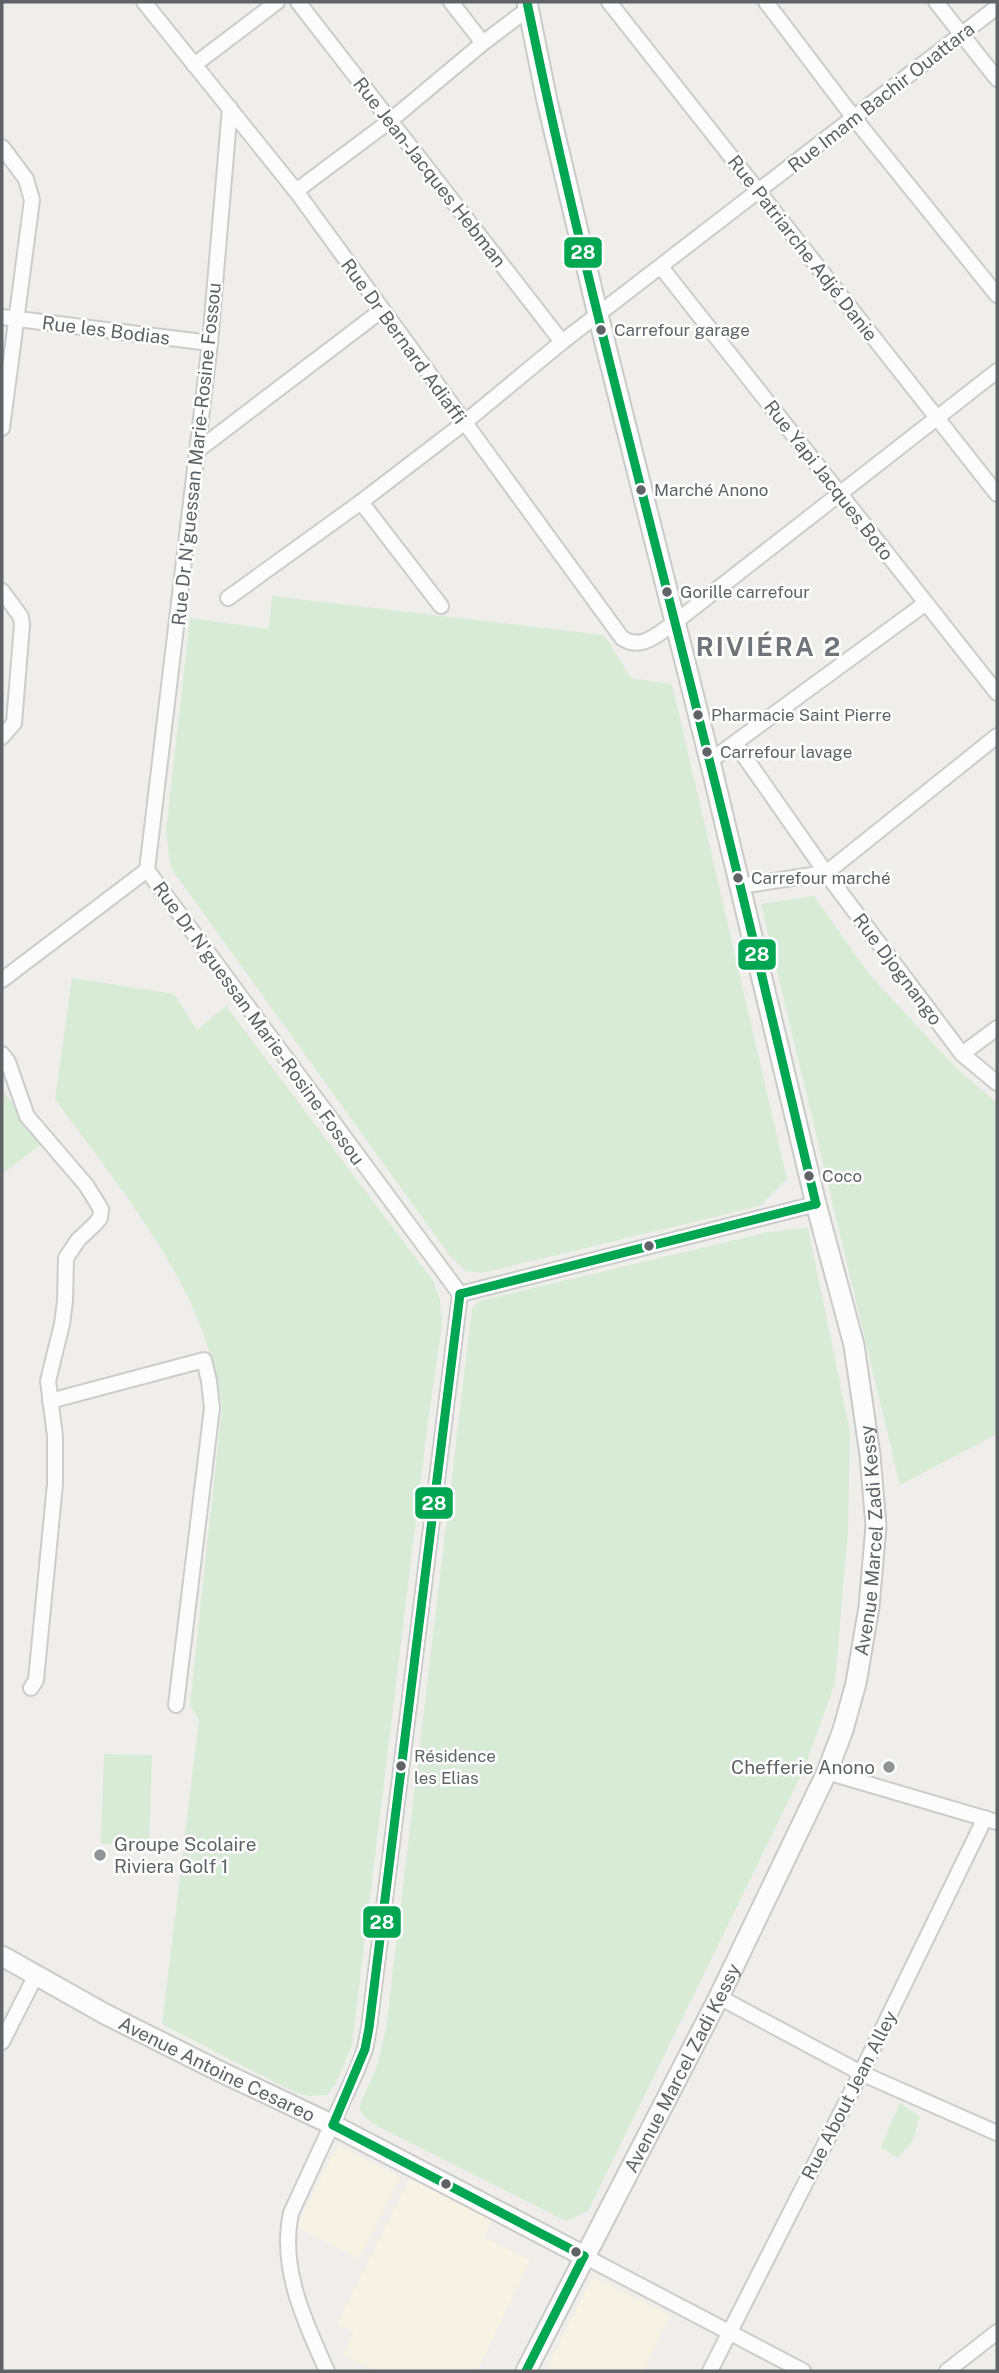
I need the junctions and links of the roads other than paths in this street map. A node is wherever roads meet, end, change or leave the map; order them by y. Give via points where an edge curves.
1 (144, 2) edge
2 (277, 2) edge
3 (298, 2) edge
4 (451, 2) edge
5 (609, 2) edge
6 (766, 2) edge
7 (936, 2) edge
8 (528, 5) edge
9 (997, 7) edge
10 (962, 35) junction
11 (483, 43) junction
12 (194, 65) junction
13 (997, 79) edge
14 (230, 108) junction
15 (854, 118) junction
16 (391, 120) junction
17 (2, 147) edge
18 (296, 191) junction
19 (759, 191) junction
20 (661, 267) junction
21 (997, 295) edge
22 (382, 310) junction
23 (598, 315) junction
24 (9, 318) edge
25 (562, 342) junction
26 (210, 343) junction
27 (997, 371) edge
28 (938, 418) junction
29 (464, 423) junction
30 (2, 424) edge
31 (198, 450) junction
32 (840, 494) junction
33 (997, 494) edge
34 (361, 502) junction
35 (2, 591) edge
36 (228, 598) dead end
37 (926, 603) junction
38 (441, 606) dead end
39 (674, 623) junction
40 (997, 693) edge
41 (997, 736) edge
42 (2, 737) edge
43 (735, 743) junction
44 (709, 761) junction
45 (147, 870) junction
46 (826, 873) junction
47 (740, 886) junction
48 (2, 980) edge
49 (997, 1028) edge
50 (2, 1054) edge
51 (962, 1054) junction
52 (997, 1083) edge
53 (816, 1204) junction
54 (460, 1294) junction
55 (50, 1401) junction
56 (30, 1688) dead end
57 (176, 1705) dead end
58 (827, 1772) junction
59 (991, 1820) edge
60 (2, 1956) edge
61 (36, 1975) junction
62 (719, 1997) junction
63 (2, 2042) edge
64 (861, 2073) junction
65 (333, 2125) junction
66 (997, 2133) edge
67 (584, 2256) junction
68 (997, 2332) edge
69 (729, 2333) junction
70 (327, 2371) edge
71 (526, 2371) edge
72 (710, 2371) edge
73 (803, 2371) edge
74 (947, 2371) edge

1 - 12 street, Rue Dr Bernard Adiaffi
2 - 12 street
3 - 16 street, Rue Jean-Jacques Hebman
4 - 11 street
5 - 19 street, Rue Patriarche Adjé Danie
6 - 15 street
7 - 10 street
8 - 11 street
8 - 23 street, Avenue Marcel Zadi Kessy
9 - 10 street, Rue Imam Bachir Ouattara
10 - 13 street
10 - 15 street, Rue Imam Bachir Ouattara
11 - 16 street
12 - 14 street, Rue Dr Bernard Adiaffi
14 - 18 street, Rue Dr Bernard Adiaffi
14 - 26 street, Rue Dr N'guessan Marie-Rosine Fossou
15 - 19 street, Rue Imam Bachir Ouattara
15 - 21 street
16 - 18 street
16 - 25 street, Rue Jean-Jacques Hebman
17 - 24 street via 26,178 32,200
18 - 22 street, Rue Dr Bernard Adiaffi
19 - 20 street, Rue Imam Bachir Ouattara
19 - 28 street, Rue Patriarche Adjé Danie
20 - 23 street, Rue Imam Bachir Ouattara
20 - 32 street, Rue Yapi Jacques Boto
22 - 29 street, Rue Dr Bernard Adiaffi
22 - 31 street
23 - 25 street, Rue Imam Bachir Ouattara
23 - 39 street, Avenue Marcel Zadi Kessy
24 - 26 street, Rue les Bodias
24 - 30 street
25 - 29 street, Rue Imam Bachir Ouattara
26 - 31 street, Rue Dr N'guessan Marie-Rosine Fossou
27 - 28 street, Rue Dr Bernard Adiaffi
28 - 32 street, Rue Dr Bernard Adiaffi
28 - 33 street, Rue Patriarche Adjé Danie
29 - 34 street, Rue Imam Bachir Ouattara
29 - 39 street, Rue Dr Bernard Adiaffi via 622,638 631,644 643,643
31 - 45 street, Rue Dr N'guessan Marie-Rosine Fossou
32 - 37 street, Rue Yapi Jacques Boto
32 - 39 street, Rue Dr Bernard Adiaffi
34 - 36 street, Rue Imam Bachir Ouattara
34 - 38 street
35 - 42 street via 22,625 13,723
37 - 40 street, Rue Yapi Jacques Boto
37 - 43 street
39 - 44 street, Avenue Marcel Zadi Kessy
41 - 46 street
43 - 44 street
43 - 46 street, Rue Djognango
44 - 47 street, Avenue Marcel Zadi Kessy
45 - 48 street
45 - 54 street, Rue Dr N'guessan Marie-Rosine Fossou
46 - 47 street
46 - 51 street, Rue Djognango
47 - 53 street, Avenue Marcel Zadi Kessy
49 - 51 street
50 - 55 street via 27,1116 101,1209 96,1224 66,1258 62,1324 47,1381
51 - 52 street, Rue Djognango
53 - 54 street
53 - 58 street, Avenue Marcel Zadi Kessy via 854,1345 876,1527 856,1683
54 - 65 street via 369,2028 365,2049
55 - 56 street via 55,1436 52,1528 36,1680
55 - 57 street via 204,1360 212,1408
58 - 59 street
58 - 62 street, Avenue Marcel Zadi Kessy
59 - 64 street, Rue About Jean Alley
60 - 61 street, Avenue Antoine Cesareo
61 - 63 street
61 - 65 street, Avenue Antoine Cesareo via 105,2014
62 - 64 street
62 - 67 street, Avenue Marcel Zadi Kessy
64 - 66 street
64 - 69 street, Rue About Jean Alley
65 - 67 street, Avenue Antoine Cesareo
65 - 70 street via 291,2213 287,2234 302,2314
67 - 69 street
67 - 71 street, Avenue Marcel Zadi Kessy
68 - 74 street
69 - 72 street, Rue About Jean Alley
69 - 73 street

